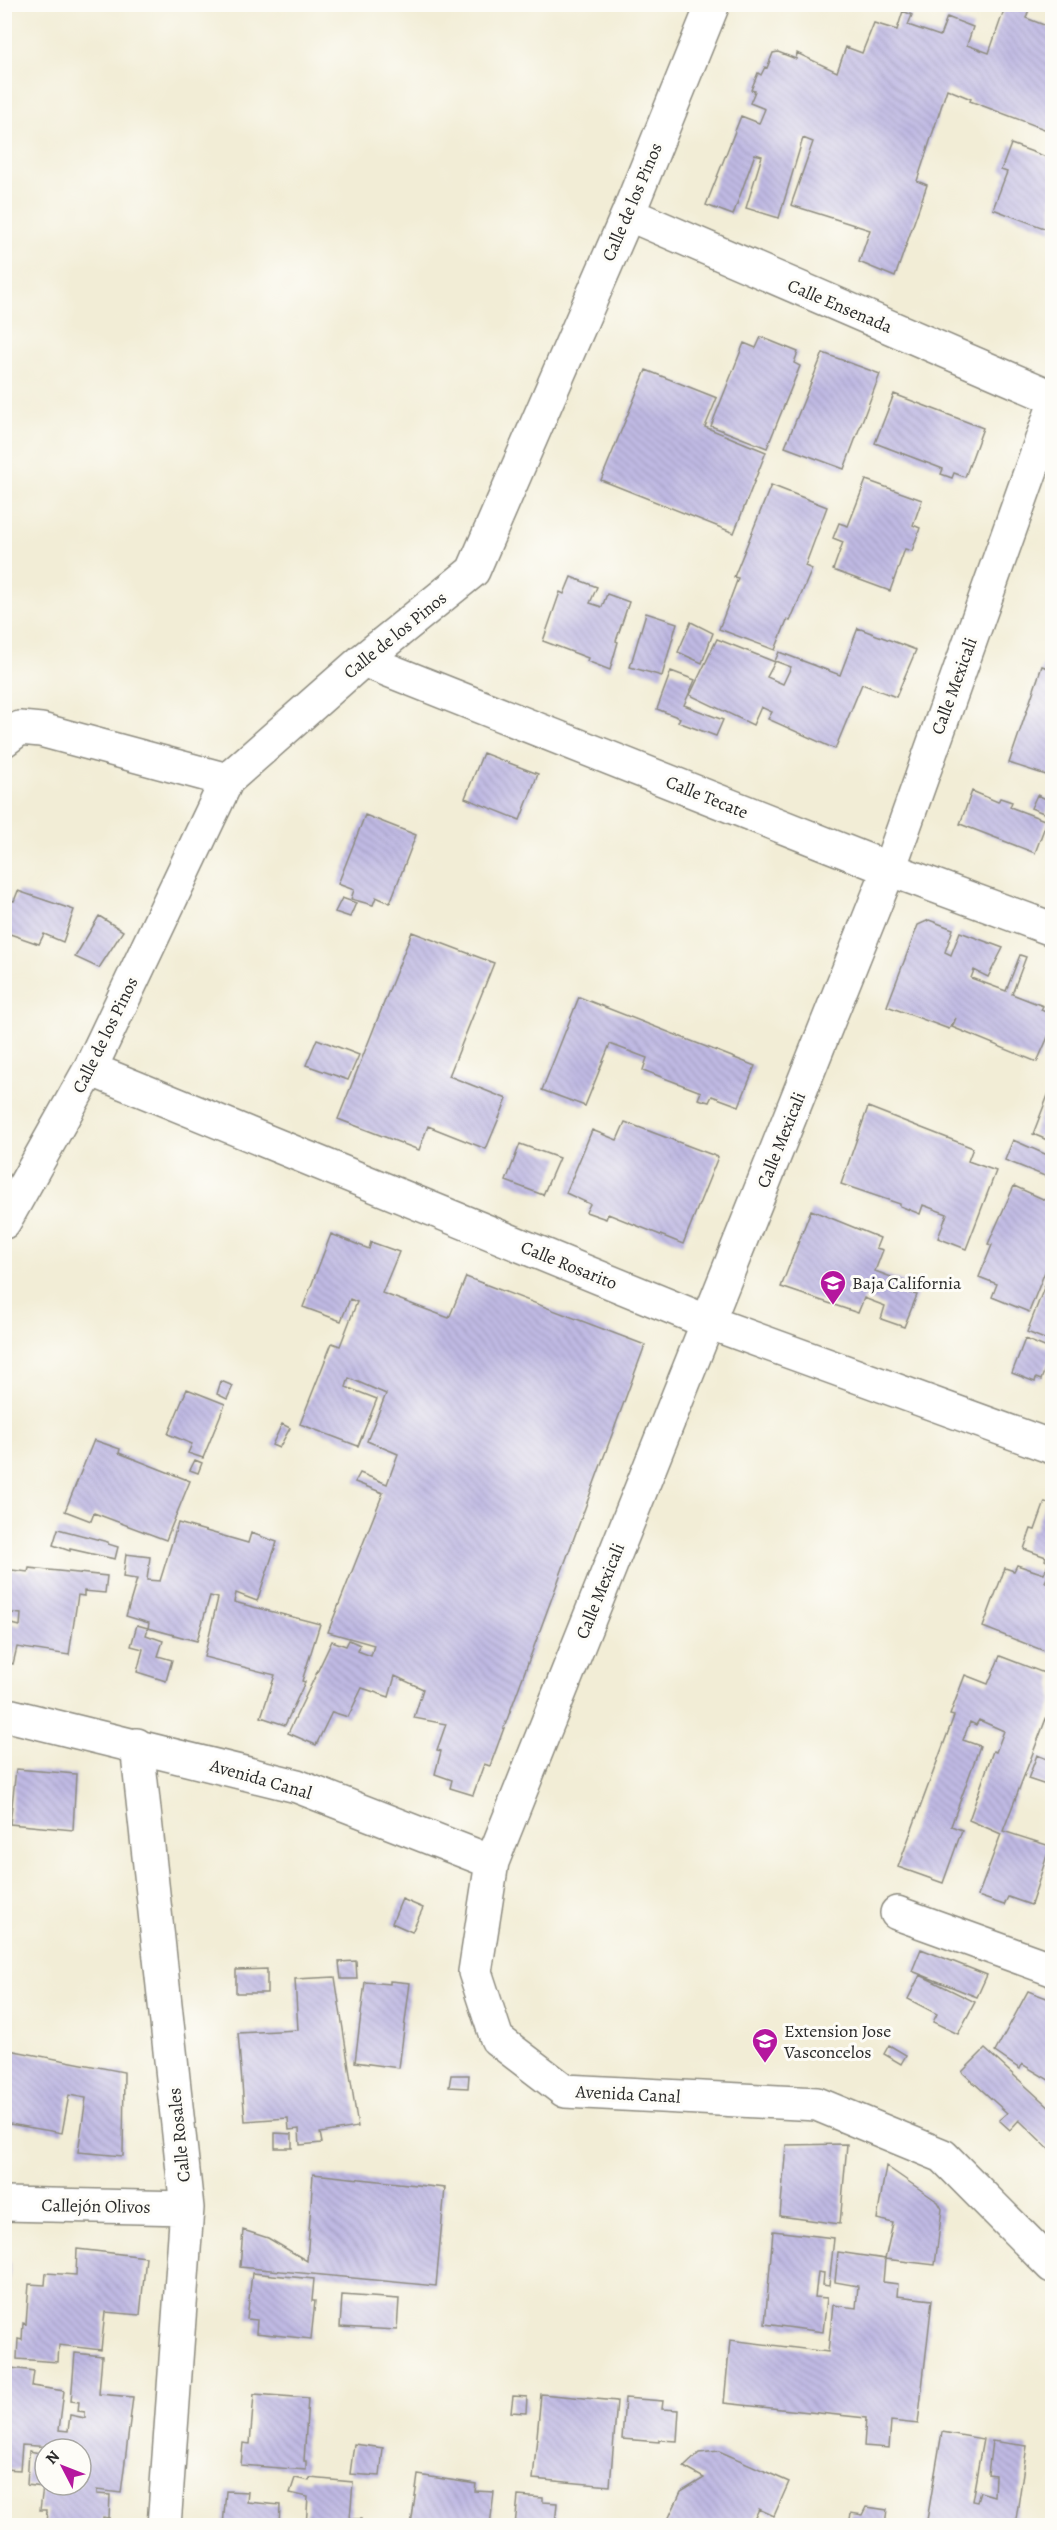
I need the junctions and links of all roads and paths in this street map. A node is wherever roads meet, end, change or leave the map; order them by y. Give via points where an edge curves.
1 (713, 4) edge
2 (628, 214) junction
3 (1053, 397) edge
4 (1053, 411) edge
5 (363, 660) junction
6 (4, 740) edge
7 (227, 780) junction
8 (889, 869) junction
9 (1053, 929) edge
10 (90, 1069) junction
11 (4, 1222) edge
12 (708, 1322) junction
13 (1053, 1447) edge
14 (4, 1714) edge
15 (137, 1745) junction
16 (492, 1862) junction
17 (897, 1913) dead end
18 (1053, 1969) edge
19 (4, 2204) edge
20 (187, 2208) junction
21 (1053, 2266) edge
22 (164, 2526) edge

1 - 2 street, Calle de los Pinos
2 - 3 street, Calle Ensenada
2 - 5 street, Calle de los Pinos via 473,571
4 - 8 street, Calle Mexicali
5 - 7 street, Calle de los Pinos
5 - 8 street, Calle Tecate
6 - 7 street via 20,728 41,730
7 - 10 street, Calle de los Pinos
8 - 9 street, Calle Tecate
8 - 12 street, Calle Mexicali
10 - 11 street, Calle de los Pinos
10 - 12 street, Calle Rosarito
12 - 13 street, Calle Rosarito
12 - 16 street, Calle Mexicali
14 - 15 street, Avenida Canal
15 - 16 street, Avenida Canal via 297,1786
15 - 20 street, Calle Rosales
16 - 21 street, Avenida Canal via 475,1972 497,2039 565,2091 817,2104 943,2156
17 - 18 street
19 - 20 street, Callejón Olivos
20 - 22 street, Calle Rosales

